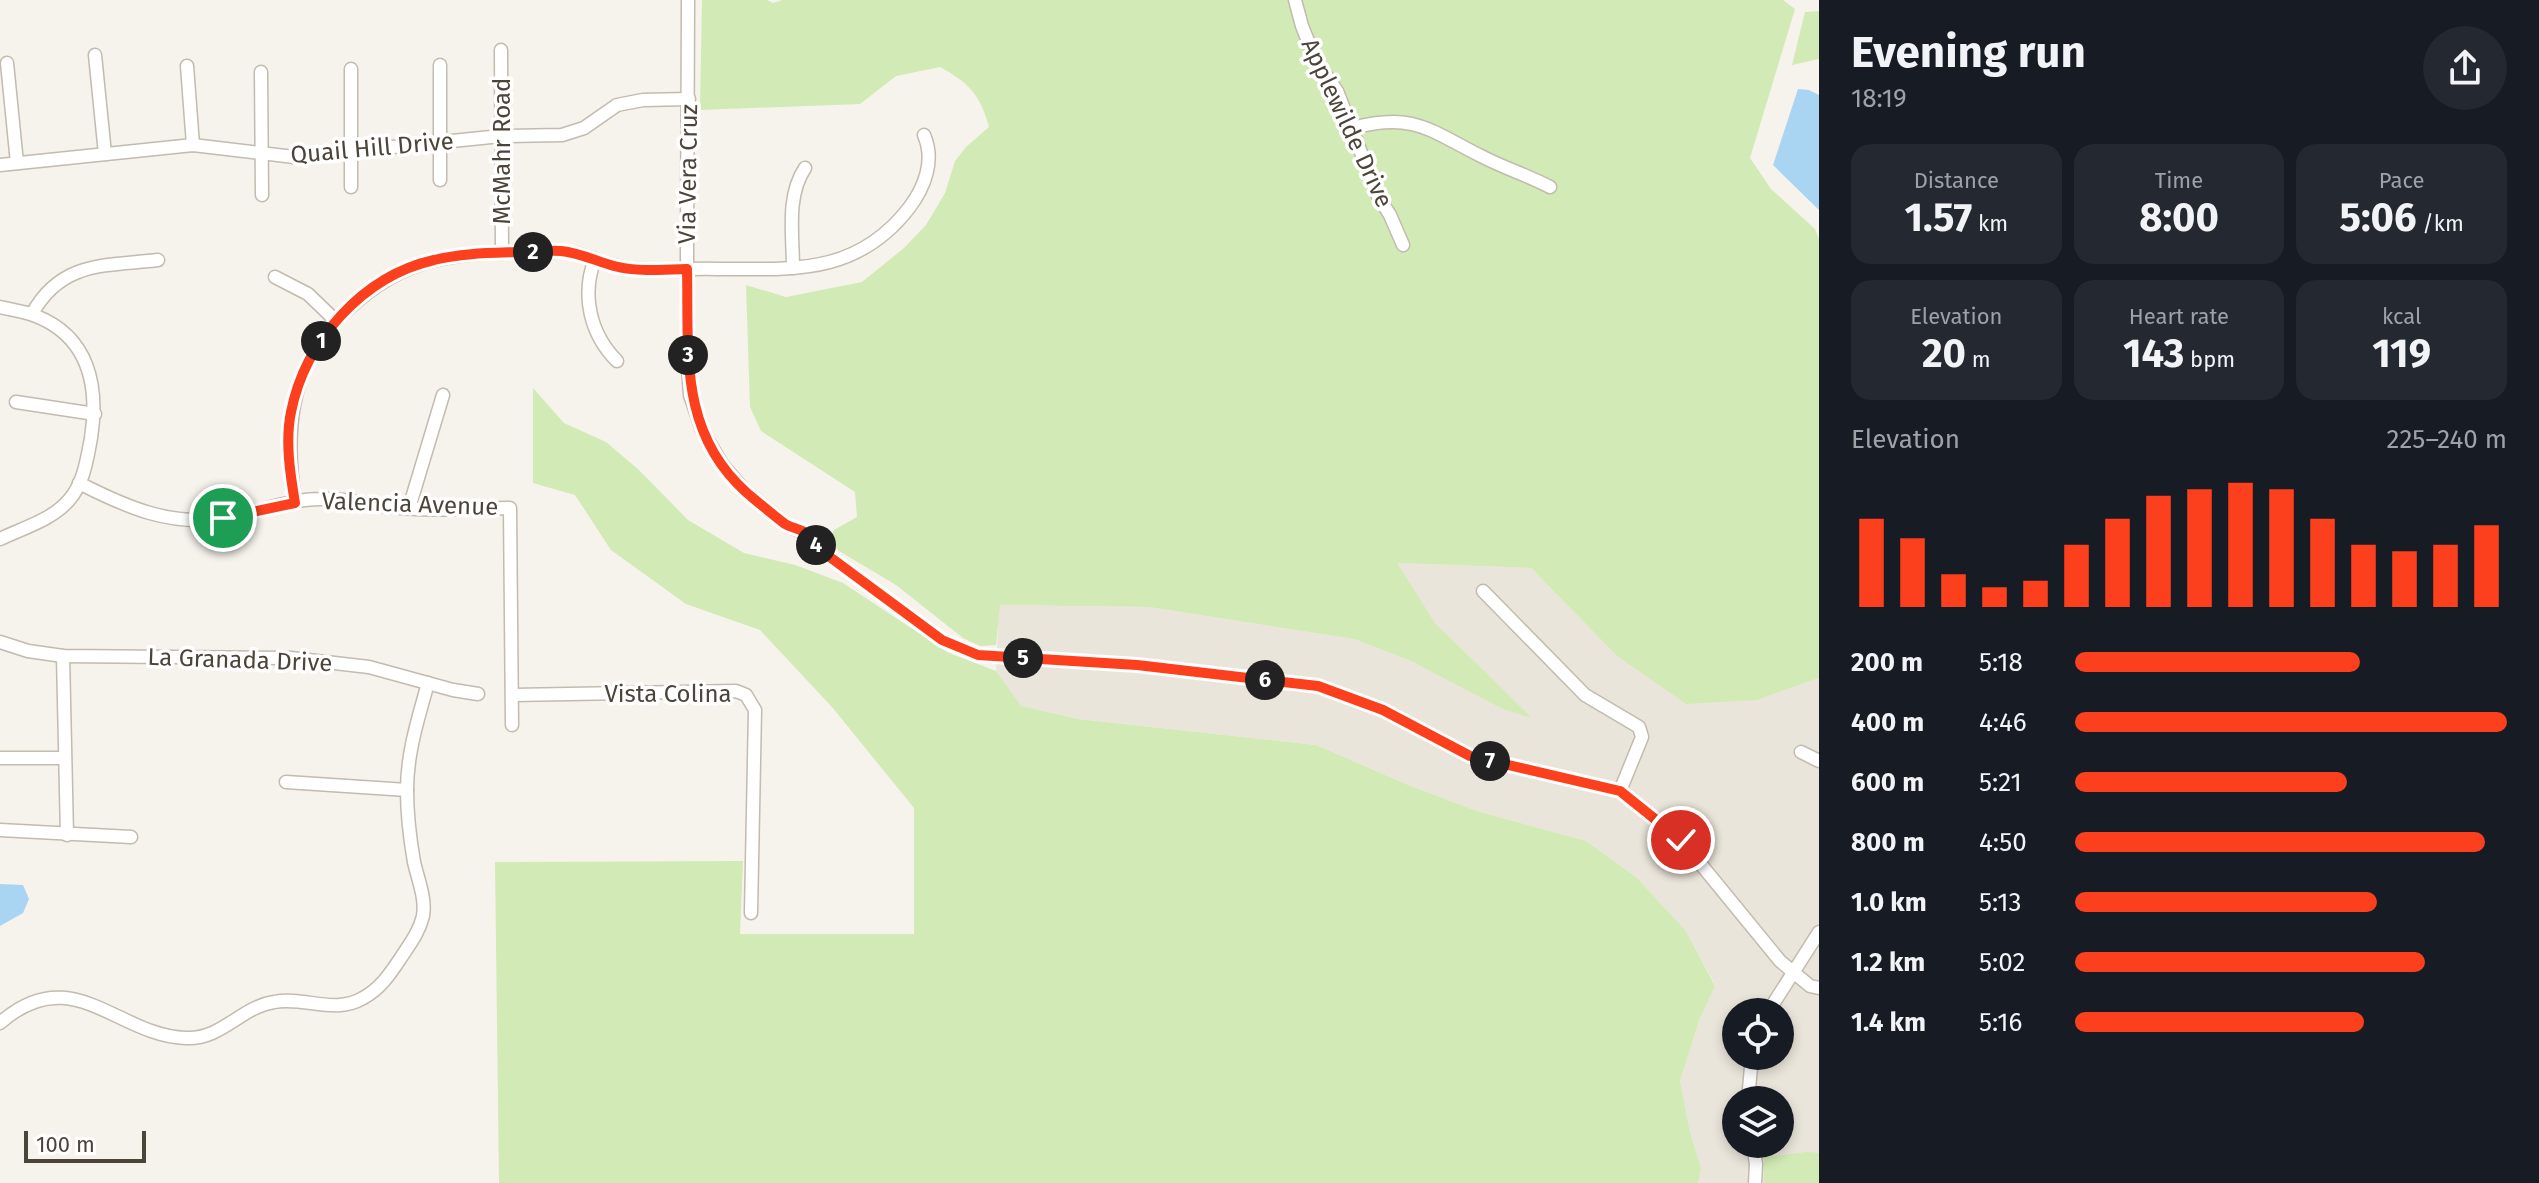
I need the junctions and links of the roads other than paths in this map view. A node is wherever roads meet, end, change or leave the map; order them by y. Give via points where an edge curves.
1 (688, 0) edge
2 (1295, 0) edge
3 (501, 50) dead end
4 (95, 55) dead end
5 (7, 63) dead end
6 (440, 65) dead end
7 (187, 66) dead end
8 (351, 69) dead end
9 (261, 72) dead end
10 (689, 99) junction
11 (1352, 128) junction
12 (924, 135) dead end
13 (501, 136) junction
14 (440, 142) junction
15 (193, 145) junction
16 (351, 151) junction
17 (105, 154) junction
18 (261, 155) junction
19 (17, 163) junction
20 (0, 165) edge
21 (805, 168) dead end
22 (440, 180) dead end
23 (351, 187) dead end
24 (1550, 187) dead end
25 (262, 195) dead end
26 (1403, 245) dead end
27 (502, 253) junction
28 (595, 259) junction
29 (158, 260) dead end
30 (793, 268) junction
31 (687, 269) junction
32 (275, 277) dead end
33 (0, 307) edge
34 (32, 314) junction
35 (336, 321) junction
36 (617, 361) dead end
37 (443, 395) dead end
38 (16, 402) dead end
39 (95, 414) junction
40 (79, 483) junction
41 (295, 503) junction
42 (409, 508) junction
43 (0, 539) edge
44 (1483, 591) dead end
45 (0, 642) edge
46 (63, 656) junction
47 (428, 683) junction
48 (478, 694) dead end
49 (513, 695) junction
50 (512, 725) dead end
51 (1801, 752) dead end
52 (0, 758) edge
53 (65, 758) junction
54 (1819, 761) edge
55 (286, 782) dead end
56 (407, 790) junction
57 (1620, 791) junction
58 (0, 830) edge
59 (67, 835) junction
60 (131, 837) dead end
61 (751, 913) dead end
62 (1819, 932) edge
63 (1793, 973) junction
64 (1819, 988) edge
65 (1777, 998) edge
66 (0, 1023) edge
67 (1755, 1158) edge
68 (1755, 1183) edge

1 - 10 street, Via Vera Cruz
2 - 11 street, Applewilde Drive via 1316,61 1337,91
3 - 13 street, McMahr Road
4 - 17 street
5 - 19 street
6 - 14 street
7 - 15 street
8 - 16 street
9 - 18 street
10 - 13 street, Quail Hill Drive via 617,105 584,128 562,135
10 - 31 street, Via Vera Cruz
11 - 24 street via 1378,121 1424,125
11 - 26 street, Applewilde Drive
12 - 30 street via 930,161 926,177 895,225 836,262
13 - 14 street, Quail Hill Drive
13 - 27 street, McMahr Road
14 - 16 street, Quail Hill Drive
14 - 22 street
15 - 17 street, Quail Hill Drive
15 - 18 street, Quail Hill Drive
16 - 18 street, Quail Hill Drive
16 - 23 street
17 - 19 street, Quail Hill Drive
18 - 25 street
19 - 20 street, Quail Hill Drive
21 - 30 street via 793,200
27 - 28 street via 560,251
27 - 35 street via 460,254 407,268 356,301
28 - 31 street via 631,269
28 - 36 street via 588,297 592,323
29 - 34 street via 74,272 51,287
30 - 31 street
31 - 57 street, Via Vera Cruz via 690,395 722,464 788,526 808,534 819,549 942,640 978,655 1137,665 1318,686 1383,710 1470,756
32 - 35 street via 308,294
33 - 34 street
34 - 39 street via 72,341 88,366
35 - 41 street via 312,352 291,411
37 - 42 street
38 - 39 street
39 - 40 street
40 - 41 street, Valencia Avenue via 121,505 178,519 223,518
40 - 43 street via 56,513
41 - 42 street, Valencia Avenue via 341,499
42 - 49 street, Valencia Avenue via 510,508
44 - 57 street via 1585,695 1639,727 1642,737
45 - 46 street, La Granada Drive
46 - 47 street, La Granada Drive via 291,658 369,667
46 - 53 street
47 - 48 street, La Granada Drive
47 - 56 street via 411,743
49 - 50 street
49 - 61 street, Vista Colina via 746,695 755,710
51 - 54 street
52 - 53 street
53 - 59 street
55 - 56 street
56 - 66 street via 423,914 417,933 387,978 365,998 333,1007 277,1001 249,1010 217,1032 190,1039 160,1034 98,1005 72,999 38,1001 14,1010
57 - 63 street, Via Vera Cruz via 1681,840
58 - 59 street
59 - 60 street
62 - 63 street
63 - 64 street, Via Vera Cruz
63 - 65 street
67 - 68 street

